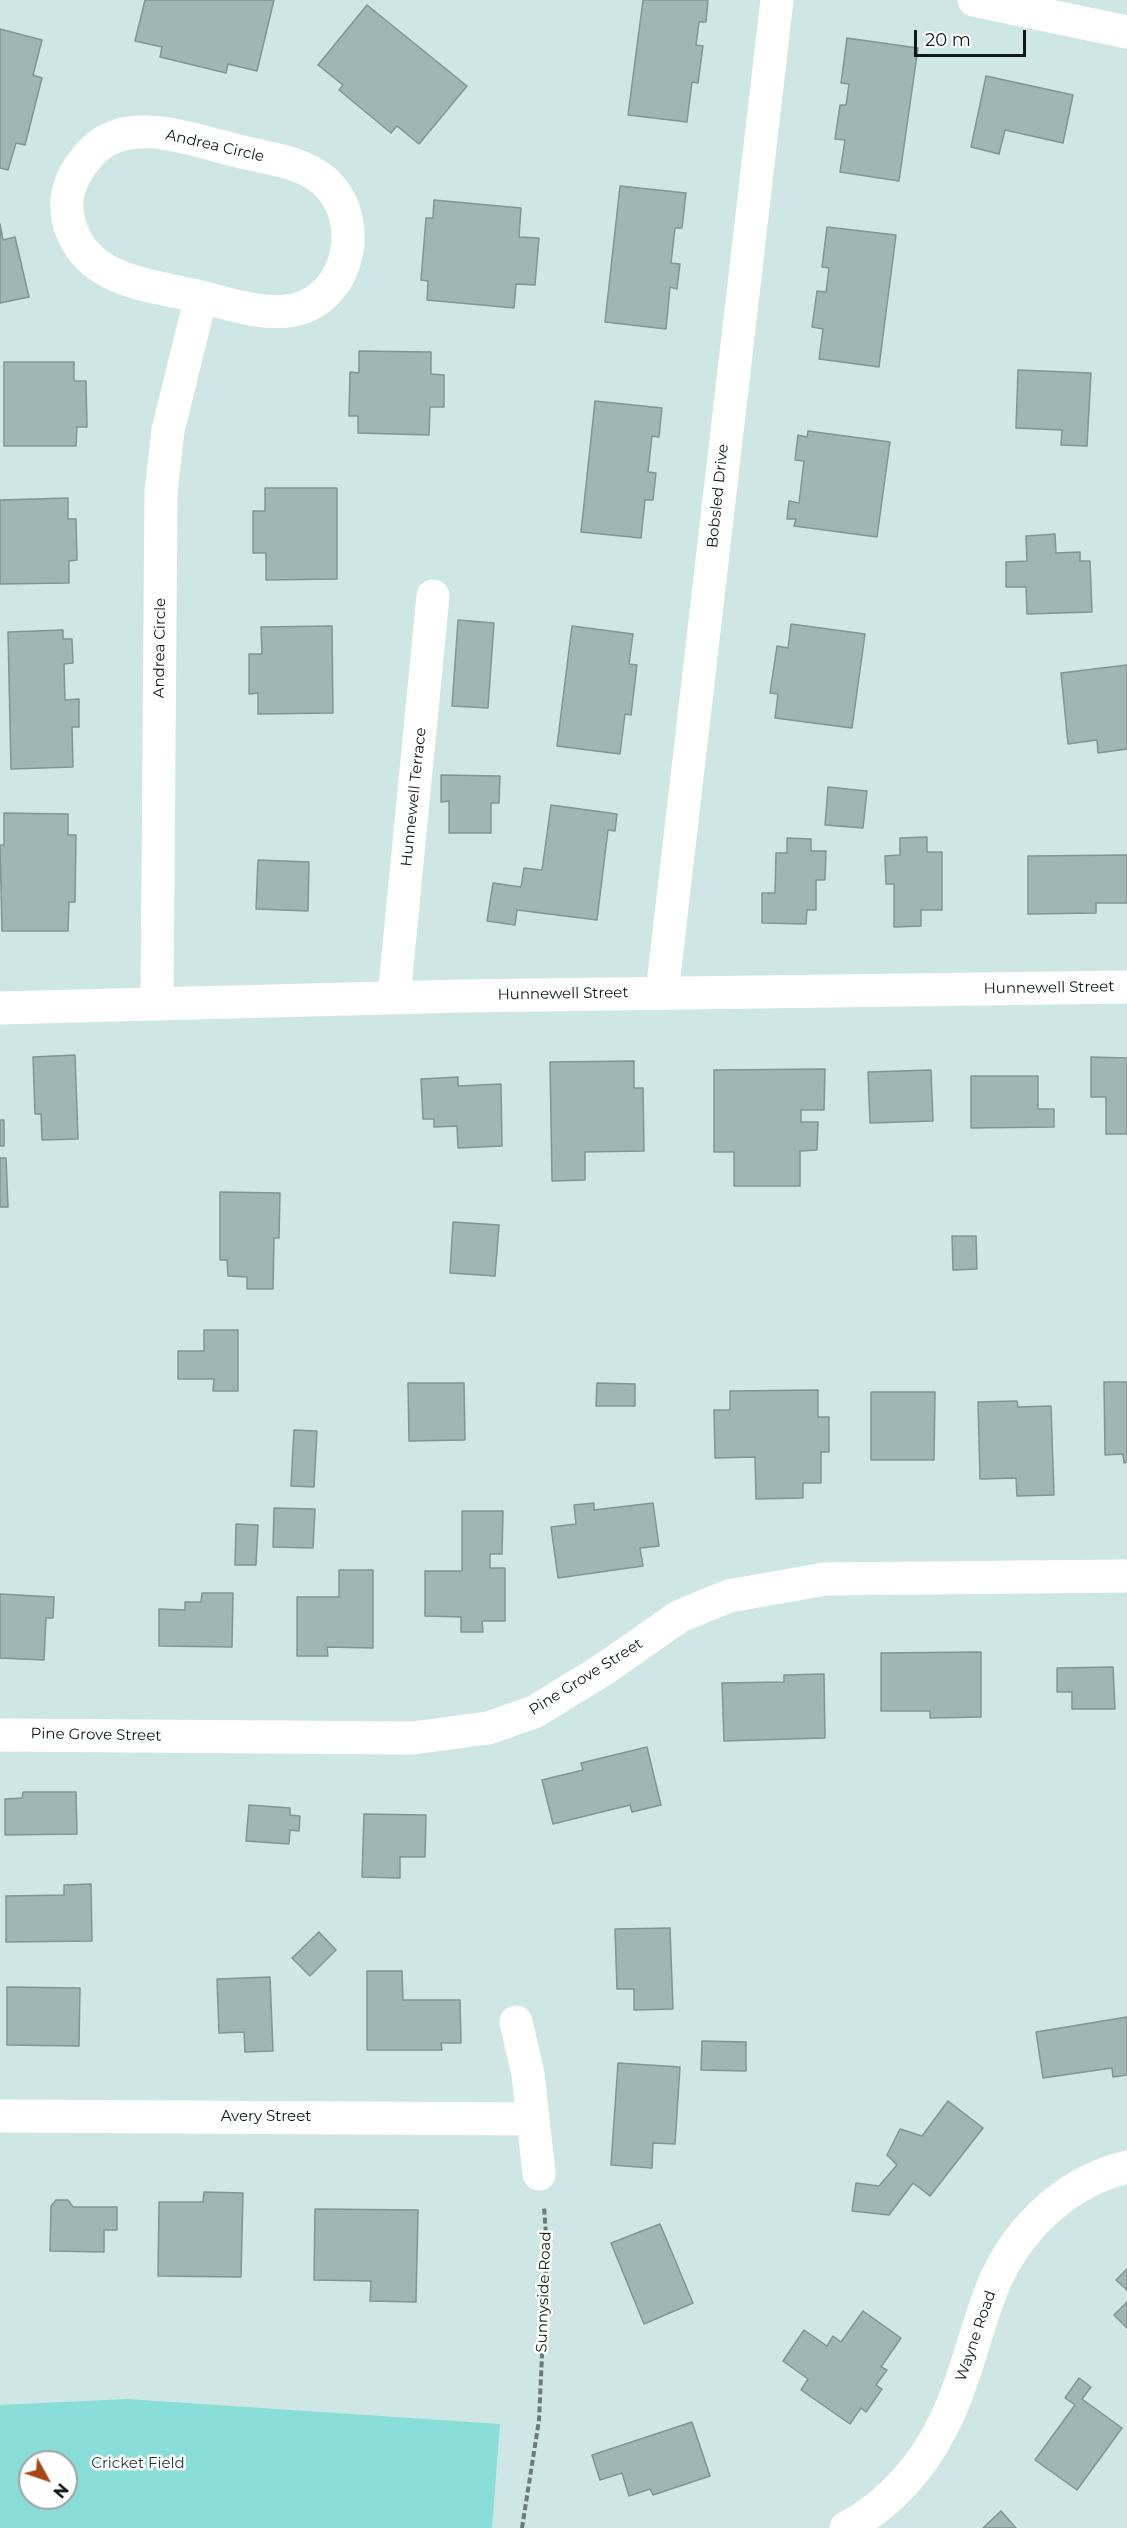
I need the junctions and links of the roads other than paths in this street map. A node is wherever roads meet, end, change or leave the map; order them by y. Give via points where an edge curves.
1 (777, 0) edge
2 (974, 0) edge
3 (1127, 32) edge
4 (201, 297) junction
5 (433, 596) dead end
6 (1127, 987) edge
7 (662, 993) junction
8 (394, 997) junction
9 (157, 1002) junction
10 (0, 1008) edge
11 (1127, 1576) edge
12 (0, 1735) edge
13 (516, 2022) dead end
14 (0, 2116) edge
15 (532, 2119) junction
16 (1127, 2167) edge
17 (539, 2174) road end
18 (846, 2528) edge

1 - 7 street, Bobsled Drive
2 - 3 street
4 - 4 street, Andrea Circle via 271,312 296,310 317,299 333,284 348,255 350,231 340,199 323,179 298,166 162,133 133,130 98,144 76,170 67,195 68,221 79,247 96,265 114,276
4 - 9 street, Andrea Circle via 168,430 161,492
5 - 8 street, Hunnewell Terrace
6 - 7 street, Hunnewell Street
7 - 8 street, Hunnewell Street
8 - 9 street, Hunnewell Street
9 - 10 street, Hunnewell Street
11 - 12 street, Pine Grove Street via 825,1579 729,1596 680,1616 534,1712 488,1728 413,1738
13 - 15 street via 528,2074
14 - 15 street, Avery Street
15 - 17 street
16 - 18 street, Wayne Road via 1074,2190 1029,2228 999,2272 957,2393 922,2462 890,2498

